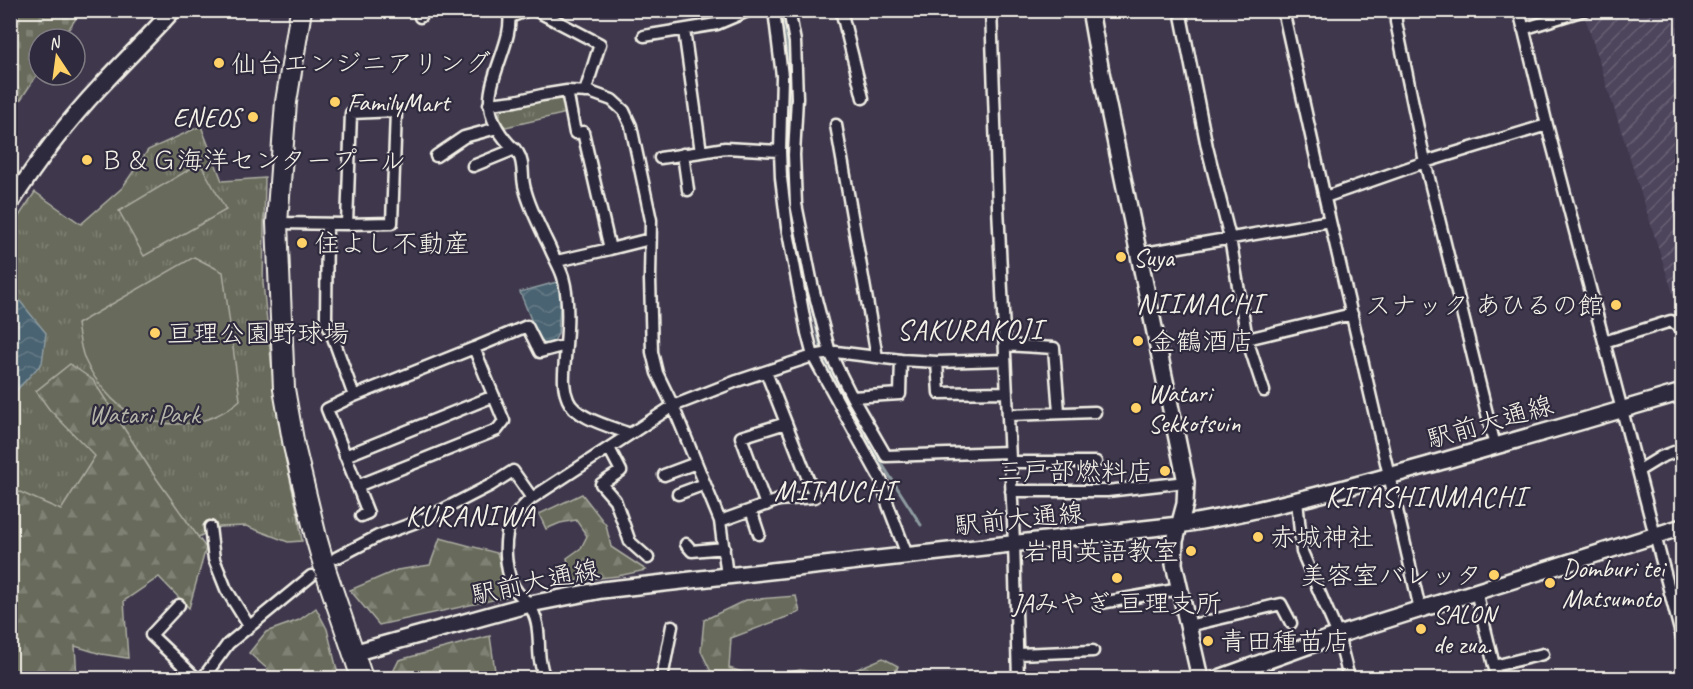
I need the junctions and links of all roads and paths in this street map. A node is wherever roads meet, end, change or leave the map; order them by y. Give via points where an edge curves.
1 (172, 10) edge
2 (301, 10) edge
3 (528, 10) edge
4 (535, 10) edge
5 (750, 10) edge
6 (774, 10) edge
7 (789, 10) edge
8 (841, 10) edge
9 (991, 10) edge
10 (1090, 10) edge
11 (1180, 10) edge
12 (1283, 10) edge
13 (1396, 10) edge
14 (1519, 10) edge
15 (1584, 10) edge
16 (509, 14) edge
17 (1523, 28) junction
18 (684, 30) junction
19 (644, 36) dead end
20 (567, 91) junction
21 (585, 92) junction
22 (862, 98) dead end
23 (489, 104) junction
24 (836, 125) dead end
25 (1547, 125) junction
26 (497, 128) junction
27 (515, 149) junction
28 (700, 152) junction
29 (780, 152) junction
30 (683, 154) junction
31 (436, 156) dead end
32 (660, 158) dead end
33 (1425, 162) junction
34 (473, 166) dead end
35 (688, 190) dead end
36 (1325, 197) junction
37 (10, 204) edge
38 (1330, 221) junction
39 (277, 223) junction
40 (327, 224) junction
41 (347, 224) junction
42 (1230, 238) junction
43 (650, 239) junction
44 (610, 249) junction
45 (1139, 254) junction
46 (557, 261) junction
47 (1352, 314) junction
48 (1683, 333) edge
49 (1247, 339) junction
50 (1604, 342) junction
51 (566, 345) junction
52 (1005, 345) junction
53 (474, 348) junction
54 (830, 353) junction
55 (813, 356) junction
56 (878, 357) junction
57 (901, 360) junction
58 (1005, 360) junction
59 (938, 362) junction
60 (766, 372) junction
61 (1264, 391) dead end
62 (1007, 392) junction
63 (1683, 392) edge
64 (354, 396) junction
65 (494, 396) junction
66 (852, 397) junction
67 (673, 406) junction
68 (1622, 410) junction
69 (1059, 412) junction
70 (1095, 412) dead end
71 (1008, 415) junction
72 (786, 423) junction
73 (630, 434) junction
74 (1495, 446) junction
75 (609, 448) junction
76 (1683, 449) edge
77 (345, 456) junction
78 (1009, 457) junction
79 (1096, 462) dead end
80 (696, 463) junction
81 (1638, 471) junction
82 (664, 475) dead end
83 (1388, 476) junction
84 (1186, 482) junction
85 (705, 484) junction
86 (357, 486) junction
87 (1011, 491) junction
88 (678, 494) dead end
89 (532, 498) junction
90 (1297, 500) junction
91 (766, 505) junction
92 (751, 510) junction
93 (361, 516) dead end
94 (720, 521) junction
95 (1179, 525) junction
96 (210, 527) dead end
97 (1683, 527) edge
98 (759, 534) dead end
99 (1655, 536) junction
100 (1014, 543) junction
101 (686, 544) dead end
102 (723, 548) junction
103 (907, 555) junction
104 (336, 558) dead end
105 (648, 558) dead end
106 (312, 576) dead end
107 (727, 576) junction
108 (1180, 589) junction
109 (1476, 591) junction
110 (1101, 603) dead end
111 (530, 604) junction
112 (179, 605) dead end
113 (1420, 609) junction
114 (1291, 623) dead end
115 (249, 626) junction
116 (672, 626) dead end
117 (1188, 626) junction
118 (1338, 635) junction
119 (1683, 638) edge
120 (1093, 651) dead end
121 (353, 653) junction
122 (1018, 654) junction
123 (1543, 654) dead end
124 (1494, 666) junction
125 (196, 678) edge
126 (203, 678) edge
127 (362, 678) edge
128 (545, 678) edge
129 (663, 678) edge
130 (1018, 678) edge
131 (1200, 678) edge
132 (1219, 678) edge
133 (1349, 678) edge
134 (1497, 678) edge

1 - 37 street via 70,121
2 - 39 highway via 286,102
3 - 16 street
4 - 21 street via 600,44
5 - 18 street via 717,24
6 - 29 street via 782,76
7 - 54 street via 795,42 796,204
8 - 22 street
9 - 52 street
10 - 45 street
11 - 42 street
12 - 36 street
13 - 33 street
14 - 17 street
15 - 17 street
16 - 23 street
17 - 25 street
18 - 19 street
18 - 28 street
20 - 21 street
20 - 23 street
20 - 44 street via 575,133 583,132
21 - 43 street via 612,100 632,126 650,212
23 - 26 street
24 - 56 street
25 - 33 street
25 - 50 street
26 - 27 street
26 - 31 street via 464,136
27 - 34 street
27 - 46 street via 522,164 525,189
28 - 29 street via 725,148
28 - 30 street
29 - 55 street via 787,227
30 - 32 street
30 - 35 street
33 - 36 street
33 - 74 street
36 - 38 street
38 - 42 street
38 - 47 street
39 - 40 street
39 - 121 highway via 284,389 294,446 321,555
40 - 41 street
40 - 64 street via 326,318
41 - 41 street via 351,113 396,111 392,223
42 - 45 street
42 - 49 street
43 - 44 street
43 - 67 street via 652,352
44 - 46 street
45 - 84 street
46 - 51 street via 567,292
47 - 49 street
47 - 83 street
48 - 50 street via 1671,321
49 - 61 street
50 - 68 street
51 - 53 street via 540,352 527,326
51 - 73 street via 563,375 568,401 577,412
52 - 58 street
52 - 69 street via 1054,348
53 - 64 street
53 - 65 street
54 - 55 street
54 - 56 street
54 - 66 street
55 - 60 street
55 - 103 street via 882,482
56 - 57 street
57 - 59 street
57 - 66 street via 900,394
58 - 59 street
58 - 62 street
59 - 62 street via 939,393
60 - 67 street
60 - 72 street
62 - 71 street
63 - 68 street, 駅前大通線
64 - 77 street via 327,409
65 - 77 street
65 - 86 street via 504,421 497,430
66 - 78 street via 886,456
67 - 73 street
67 - 80 street
68 - 74 street, 駅前大通線
68 - 81 street
69 - 70 street
69 - 71 street
71 - 78 street
72 - 91 street via 741,437
72 - 91 street via 814,497
73 - 75 street
74 - 83 street, 駅前大通線
75 - 89 street
75 - 105 street via 621,471 601,484 615,500 630,542
76 - 81 street
77 - 86 street
78 - 79 street
78 - 87 street
80 - 82 street
80 - 85 street
81 - 99 street
83 - 90 street, 駅前大通線
83 - 113 street
84 - 87 street via 1107,491
84 - 95 street
85 - 88 street
85 - 94 street
86 - 93 street via 368,513
87 - 100 street
89 - 104 street via 513,471 427,518 378,536
89 - 111 street via 512,521 506,542 512,582
90 - 95 street, 駅前大通線
90 - 118 street via 1302,552
91 - 92 street
92 - 94 street
92 - 98 street
94 - 102 street
95 - 100 street, 駅前大通線
95 - 108 street via 1173,552
96 - 115 street via 214,559 226,589
97 - 99 street
99 - 109 street
99 - 119 street
100 - 103 street, 駅前大通線
100 - 122 street
101 - 102 street via 692,551
102 - 107 street
103 - 107 street, 駅前大通線
106 - 115 street
107 - 111 street, 駅前大通線 via 602,590
108 - 110 street
108 - 117 street
109 - 113 street
109 - 124 street
111 - 121 street, 駅前大通線
111 - 128 street
112 - 125 street via 151,635
113 - 118 street
114 - 117 street via 1281,604
115 - 126 street via 228,644
116 - 129 street
117 - 131 street
118 - 132 street
118 - 133 street
120 - 122 street
121 - 127 highway
122 - 130 street
123 - 124 street
124 - 134 street

